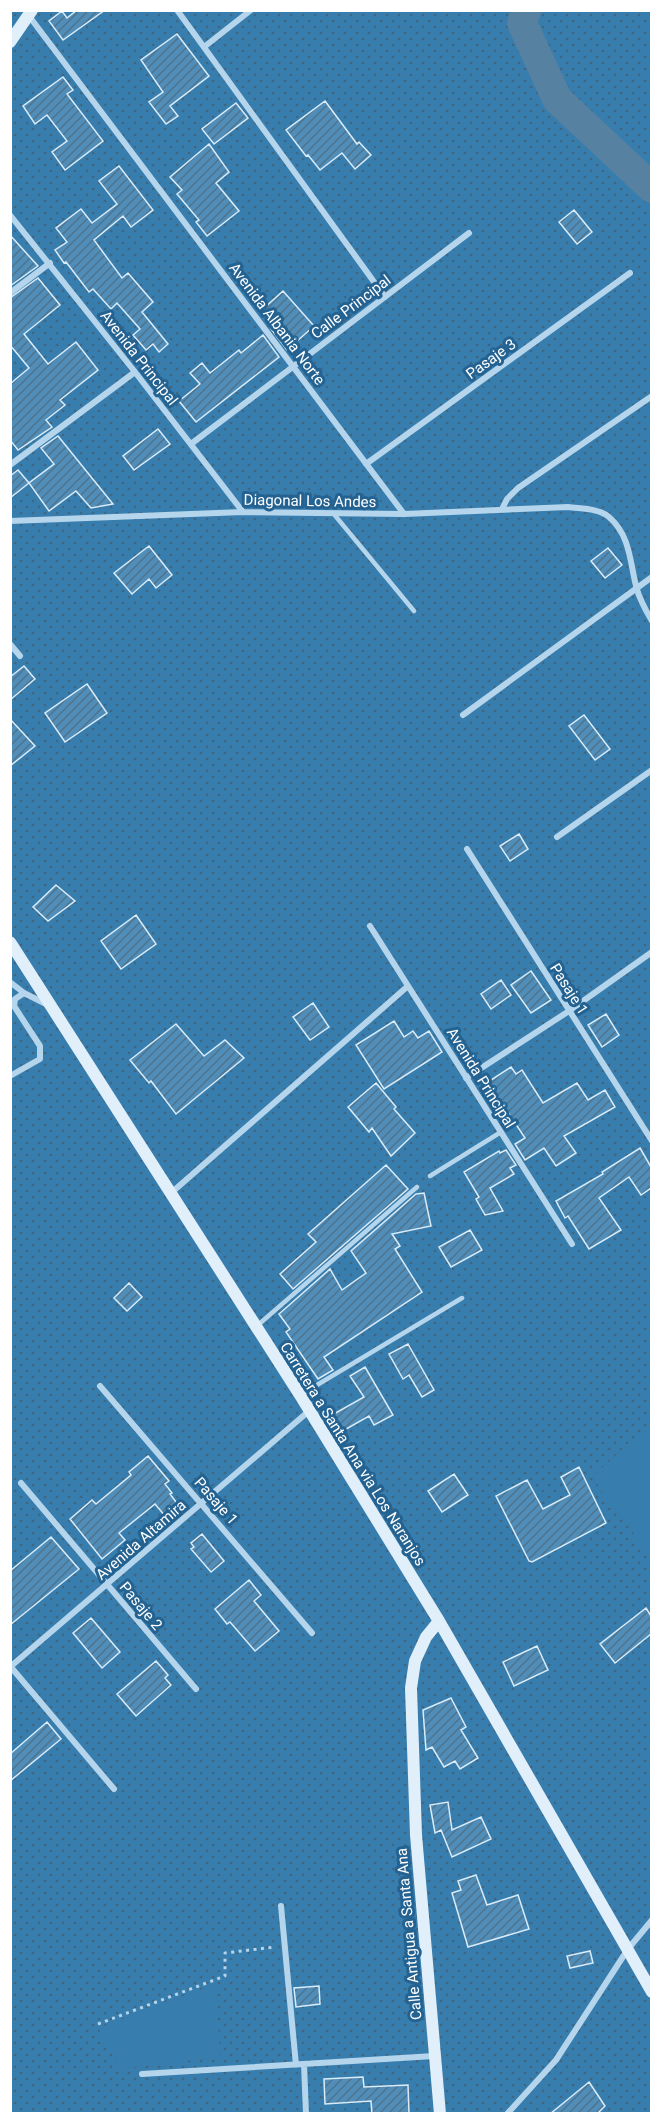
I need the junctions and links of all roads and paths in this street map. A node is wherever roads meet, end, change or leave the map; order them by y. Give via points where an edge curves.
1 (177, 10) edge
2 (251, 10) edge
3 (30, 13) edge
4 (10, 42) edge
5 (204, 47) junction
6 (13, 218) edge
7 (469, 233) dead end
8 (50, 263) junction
9 (630, 273) dead end
10 (10, 293) edge
11 (385, 297) junction
12 (294, 366) junction
13 (135, 372) junction
14 (651, 396) edge
15 (191, 444) junction
16 (366, 464) junction
17 (10, 465) edge
18 (502, 509) junction
19 (243, 512) junction
20 (333, 513) junction
21 (404, 514) junction
22 (10, 521) edge
23 (651, 577) edge
24 (636, 588) junction
25 (414, 611) dead end
26 (651, 621) edge
27 (10, 644) edge
28 (20, 656) dead end
29 (463, 715) dead end
30 (651, 770) edge
31 (557, 837) dead end
32 (467, 849) dead end
33 (370, 926) dead end
34 (10, 942) edge
35 (651, 952) edge
36 (10, 982) edge
37 (408, 986) junction
38 (24, 993) junction
39 (52, 1006) junction
40 (569, 1011) junction
41 (10, 1076) edge
42 (466, 1078) junction
43 (501, 1132) junction
44 (651, 1141) edge
45 (430, 1176) dead end
46 (417, 1187) dead end
47 (170, 1193) junction
48 (572, 1244) dead end
49 (462, 1298) dead end
50 (256, 1327) junction
51 (100, 1386) dead end
52 (300, 1395) junction
53 (309, 1411) junction
54 (21, 1483) dead end
55 (202, 1503) junction
56 (107, 1584) junction
57 (439, 1621) junction
58 (312, 1633) dead end
59 (11, 1666) edge
60 (196, 1689) dead end
61 (114, 1789) dead end
62 (281, 1906) dead end
63 (651, 1920) edge
64 (286, 1946) junction
65 (628, 1949) junction
66 (651, 1992) edge
67 (98, 2024) dead end
68 (434, 2056) junction
69 (304, 2064) junction
70 (296, 2065) junction
71 (142, 2074) dead end
72 (306, 2114) edge
73 (440, 2114) edge
74 (507, 2114) edge

1 - 5 street
2 - 5 street
3 - 4 main road
3 - 12 street, Avenida Albania Norte
5 - 11 street
6 - 8 street, Avenida Principal
7 - 11 street, Calle Principal
8 - 10 street
8 - 13 street, Avenida Principal
9 - 16 street, Pasaje 3
11 - 12 street, Calle Principal
12 - 15 street, Calle Principal
12 - 16 street, Avenida Albania Norte
13 - 15 street, Avenida Principal
13 - 17 street
14 - 18 street via 518,488
15 - 19 street, Avenida Principal
16 - 21 street, Avenida Albania Norte
18 - 21 street, Diagonal Los Andes
18 - 24 street, Diagonal Los Andes via 568,507 608,516 622,532 630,552
19 - 20 street, Diagonal Los Andes
19 - 22 street, Diagonal Los Andes
20 - 21 street, Diagonal Los Andes
20 - 25 lane
23 - 24 street
24 - 26 street
24 - 29 street
27 - 28 street
30 - 31 street
32 - 40 street, Pasaje 1
33 - 37 street, Avenida Principal
34 - 39 main road, Carretera a Santa Ana via Los Naranjos
35 - 40 street
36 - 38 street
37 - 42 street, Avenida Principal
37 - 47 street
38 - 39 street
38 - 41 street via 15,999 14,1006 40,1046 40,1059
39 - 47 main road, Carretera a Santa Ana via Los Naranjos
40 - 42 street
40 - 44 street, Pasaje 1
42 - 43 street, Avenida Principal
43 - 45 lane
43 - 48 street, Avenida Principal
46 - 50 lane
47 - 50 main road, Carretera a Santa Ana via Los Naranjos
49 - 52 lane
50 - 52 main road, Carretera a Santa Ana via Los Naranjos
51 - 55 street, Pasaje 1
52 - 53 main road, Carretera a Santa Ana via Los Naranjos
53 - 55 street, Avenida Altamira
53 - 57 main road, Carretera a Santa Ana via Los Naranjos
54 - 56 street, Pasaje 2
55 - 56 street, Avenida Altamira
55 - 58 street, Pasaje 1
56 - 59 street, Avenida Altamira
56 - 60 street, Pasaje 2
57 - 65 main road, Carretera a Santa Ana via Los Naranjos
57 - 68 main road, Calle Antigua a Santa Ana via 426,1637 411,1688 416,1835
59 - 61 street
62 - 64 street
63 - 65 street
64 - 67 path via 225,1953 225,1976
64 - 70 street
65 - 66 main road, Carretera a Santa Ana via Los Naranjos
65 - 74 street via 556,2060
68 - 69 street
68 - 73 main road, Calle Antigua a Santa Ana
69 - 70 street
69 - 72 street
70 - 71 street

